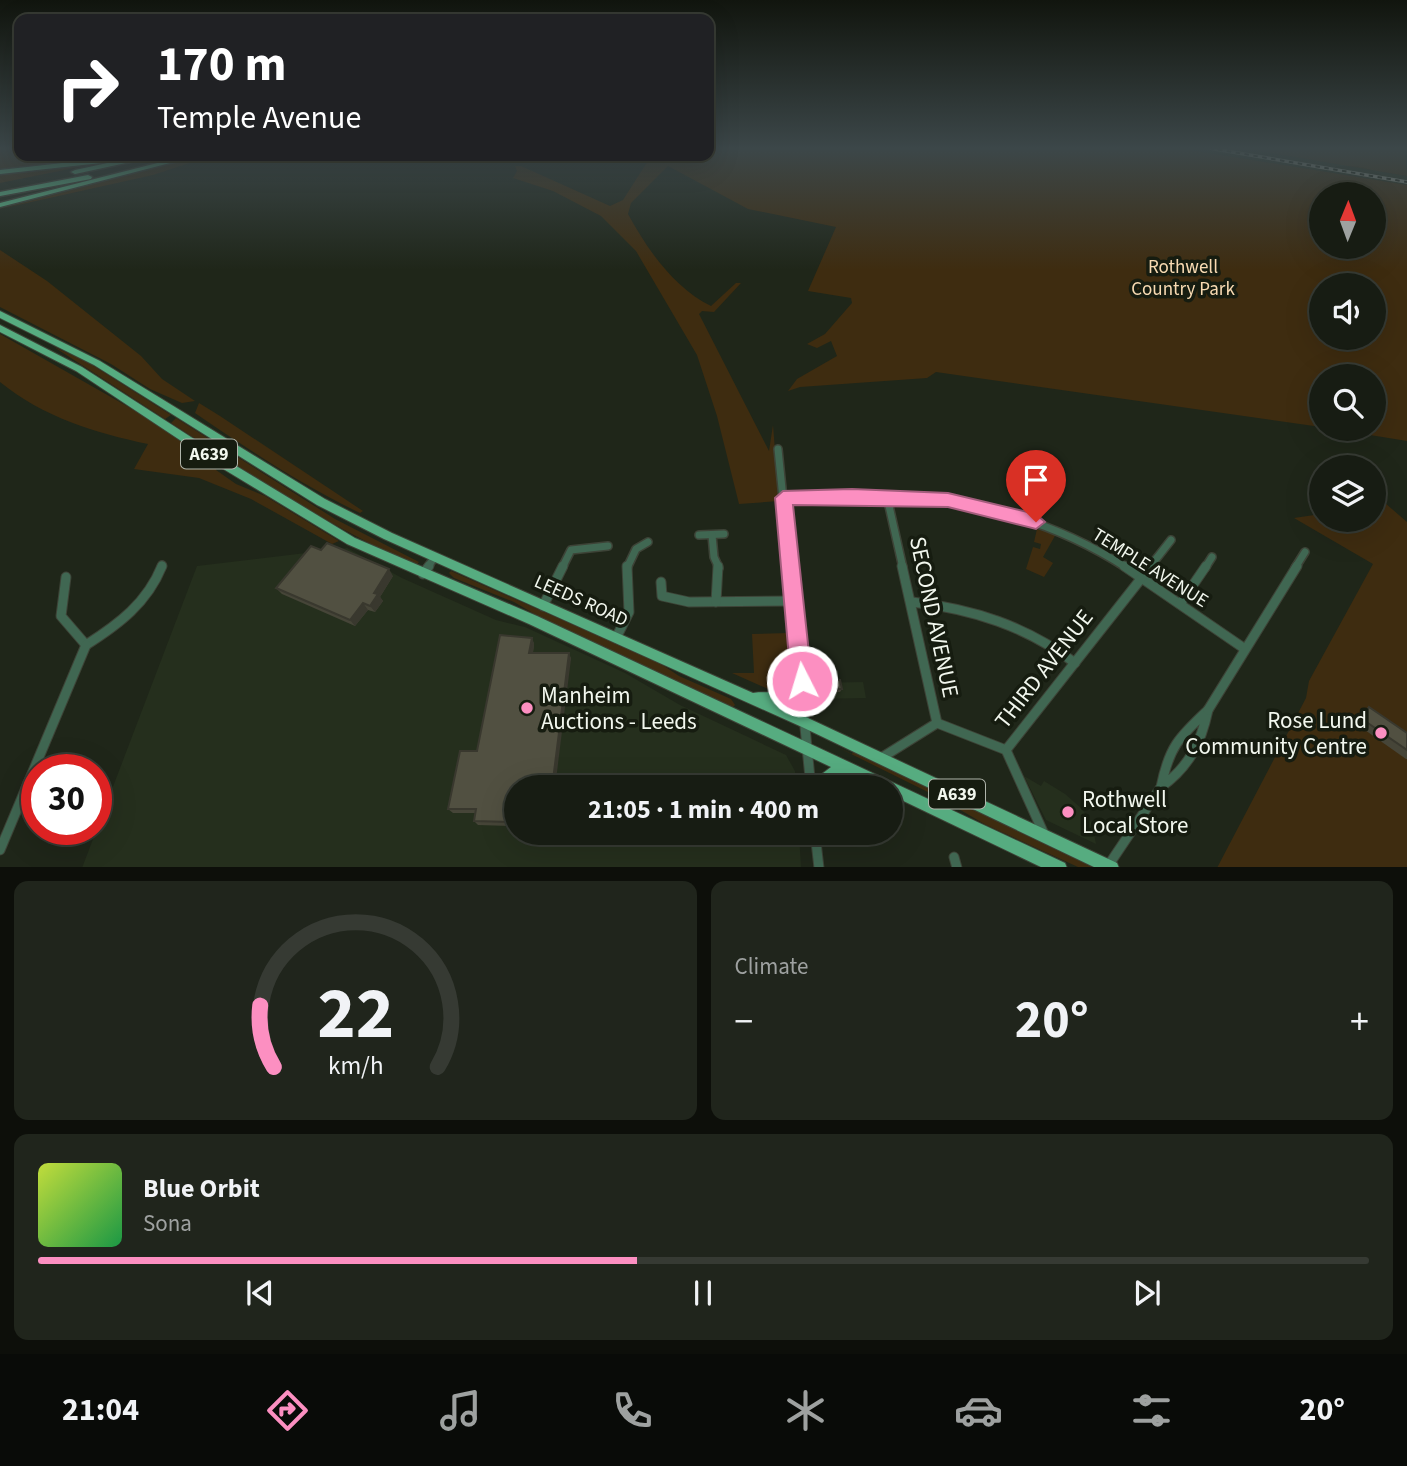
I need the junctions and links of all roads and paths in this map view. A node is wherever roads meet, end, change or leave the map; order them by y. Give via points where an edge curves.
1 (26, 188) edge
2 (65, 188) edge
3 (0, 194) edge
4 (0, 205) edge
5 (0, 314) edge
6 (0, 328) edge
7 (52, 338) junction
8 (42, 348) junction
9 (778, 449) dead end
10 (887, 497) junction
11 (783, 498) junction
12 (724, 534) dead end
13 (699, 535) dead end
14 (712, 535) junction
15 (1171, 540) dead end
16 (629, 541) dead end
17 (648, 542) dead end
18 (608, 546) dead end
19 (636, 550) junction
20 (1305, 552) dead end
21 (1212, 557) dead end
22 (434, 558) junction
23 (162, 565) dead end
24 (422, 574) junction
25 (159, 575) junction
26 (66, 577) dead end
27 (147, 577) dead end
28 (1139, 578) junction
29 (661, 582) dead end
30 (794, 601) junction
31 (716, 602) junction
32 (912, 602) junction
33 (1180, 604) junction
34 (543, 606) junction
35 (616, 638) junction
36 (86, 645) junction
37 (1245, 649) junction
38 (1075, 663) junction
39 (802, 681) junction
40 (748, 697) junction
41 (1208, 710) junction
42 (806, 723) junction
43 (937, 723) junction
44 (808, 748) junction
45 (1006, 750) junction
46 (881, 758) junction
47 (859, 772) junction
48 (811, 775) edge
49 (829, 775) edge
50 (1161, 787) junction
51 (1044, 835) junction
52 (817, 845) edge
53 (0, 850) edge
54 (819, 867) edge
55 (1060, 867) edge
56 (1110, 867) edge

1 - 3 highway
2 - 4 highway
5 - 7 main road, LEEDS ROAD / A639
6 - 8 main road, LEEDS ROAD / A639
7 - 8 main road
7 - 22 main road, LEEDS ROAD / A639 via 321,502
8 - 24 main road, LEEDS ROAD / A639 via 305,514
9 - 11 street
10 - 11 street, TEMPLE AVENUE
10 - 28 street, TEMPLE AVENUE via 948,500 1036,522 1060,531
10 - 32 street, SECOND AVENUE
11 - 30 street
12 - 14 street
13 - 14 street
14 - 31 street via 719,567
15 - 28 street, THIRD AVENUE
16 - 19 street
17 - 19 street
18 - 34 street via 571,550
19 - 35 street via 627,565 629,612
20 - 37 street
21 - 33 street
22 - 24 street
22 - 34 main road, LEEDS ROAD / A639
23 - 25 street
24 - 44 main road, LEEDS ROAD / A639 via 533,620
25 - 27 street
25 - 36 street via 131,614
26 - 36 street via 61,616
28 - 33 street, TEMPLE AVENUE
28 - 38 street, THIRD AVENUE
29 - 31 street via 662,596
30 - 31 street
30 - 39 street
32 - 38 street via 988,615 1041,640
32 - 43 street, SECOND AVENUE
33 - 37 street, TEMPLE AVENUE
34 - 35 main road, LEEDS ROAD / A639
35 - 40 main road, LEEDS ROAD / A639
36 - 53 street
37 - 41 street
38 - 45 street, THIRD AVENUE
39 - 40 main road via 785,698
39 - 42 street
40 - 42 main road, LEEDS ROAD / A639
41 - 50 street via 1179,737 1167,756
41 - 50 street via 1184,772
42 - 44 street
42 - 46 main road, LEEDS ROAD / A639
43 - 45 street
43 - 46 street, SECOND AVENUE
44 - 47 main road, LEEDS ROAD / A639
44 - 48 street
45 - 51 street, THIRD AVENUE
46 - 51 main road, LEEDS ROAD / A639
47 - 49 main road
47 - 55 main road, LEEDS ROAD / A639
50 - 56 street
51 - 56 main road, LEEDS ROAD / A639
52 - 54 street

